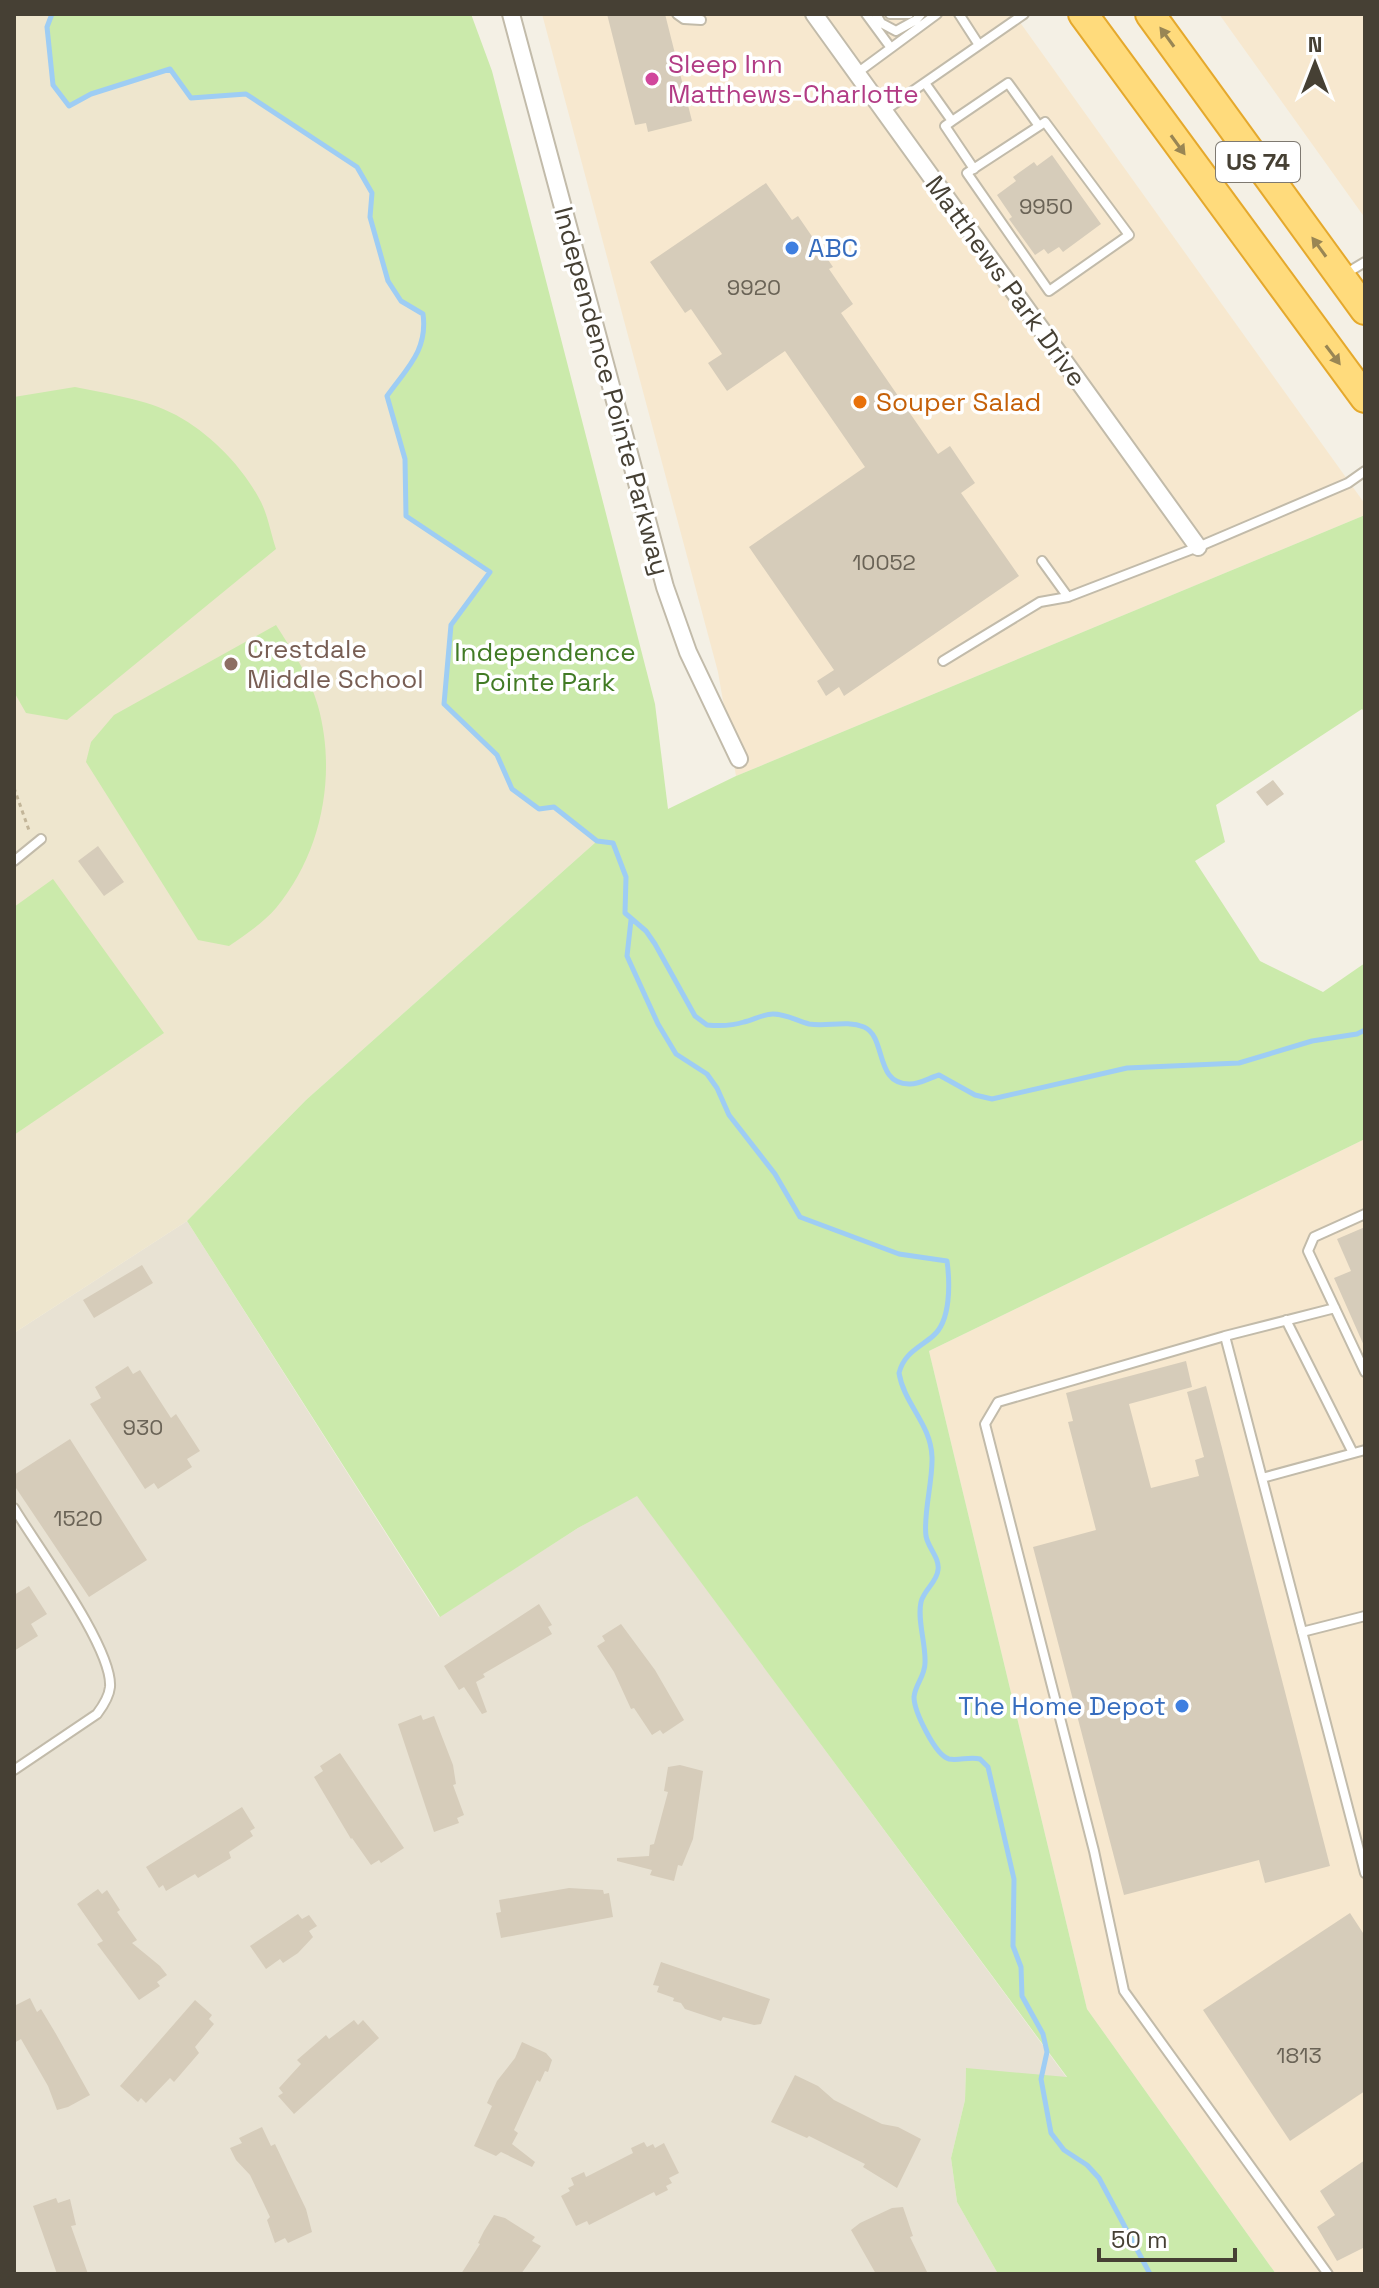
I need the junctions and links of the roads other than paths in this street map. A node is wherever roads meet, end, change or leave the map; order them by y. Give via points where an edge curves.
1 (511, 14) edge
2 (677, 14) edge
3 (814, 14) edge
4 (866, 14) edge
5 (876, 14) edge
6 (890, 14) edge
7 (909, 14) edge
8 (921, 14) edge
9 (937, 14) edge
10 (959, 14) edge
11 (1024, 14) edge
12 (1083, 14) edge
13 (1150, 14) edge
14 (701, 20) dead end
15 (979, 45) junction
16 (891, 48) junction
17 (857, 73) junction
18 (925, 83) junction
19 (884, 111) junction
20 (952, 121) junction
21 (1039, 126) junction
22 (974, 169) junction
23 (1365, 262) edge
24 (1341, 277) junction
25 (1365, 310) edge
26 (1365, 398) edge
27 (1365, 471) edge
28 (1198, 547) junction
29 (1042, 561) dead end
30 (1068, 597) junction
31 (943, 661) dead end
32 (739, 759) dead end
33 (38, 842) road end
34 (14, 861) edge
35 (1365, 1214) edge
36 (1335, 1308) junction
37 (1286, 1320) junction
38 (1225, 1336) junction
39 (1365, 1372) edge
40 (1365, 1450) edge
41 (1353, 1453) junction
42 (1262, 1478) junction
43 (14, 1508) edge
44 (1365, 1616) edge
45 (1302, 1632) junction
46 (14, 1770) edge
47 (1365, 1873) edge
48 (1328, 2274) edge

1 - 32 street, Independence Pointe Parkway via 665,587 688,652
2 - 14 lane
3 - 17 street, Matthews Park Drive
4 - 16 lane
5 - 8 lane via 896,31
6 - 7 lane
9 - 16 lane
10 - 15 lane
11 - 15 lane
12 -> 26 highway, US 74
24 -> 13 highway, US 74
15 - 18 lane
16 - 17 lane
17 - 19 street, Matthews Park Drive
18 - 19 lane
18 - 20 lane
19 - 28 street, Matthews Park Drive
20 - 21 lane via 1008,83
20 - 22 lane via 945,126
21 - 22 lane
21 - 22 lane via 1045,122 1129,235 1049,291 967,173
23 - 24 lane
24 - 25 highway, US 74
27 - 28 lane
28 - 30 lane
29 - 30 lane
30 - 31 lane via 1040,602
33 - 34 lane
35 - 36 lane via 1314,1237 1308,1251
36 - 37 lane
36 - 39 lane
37 - 38 lane
37 - 41 lane
38 - 42 lane
38 - 48 lane via 998,1402 985,1424 1094,1851 1124,1991
40 - 41 lane
41 - 42 lane
42 - 45 lane
43 - 46 lane via 103,1655 110,1688 97,1714
44 - 45 lane
45 - 47 lane

